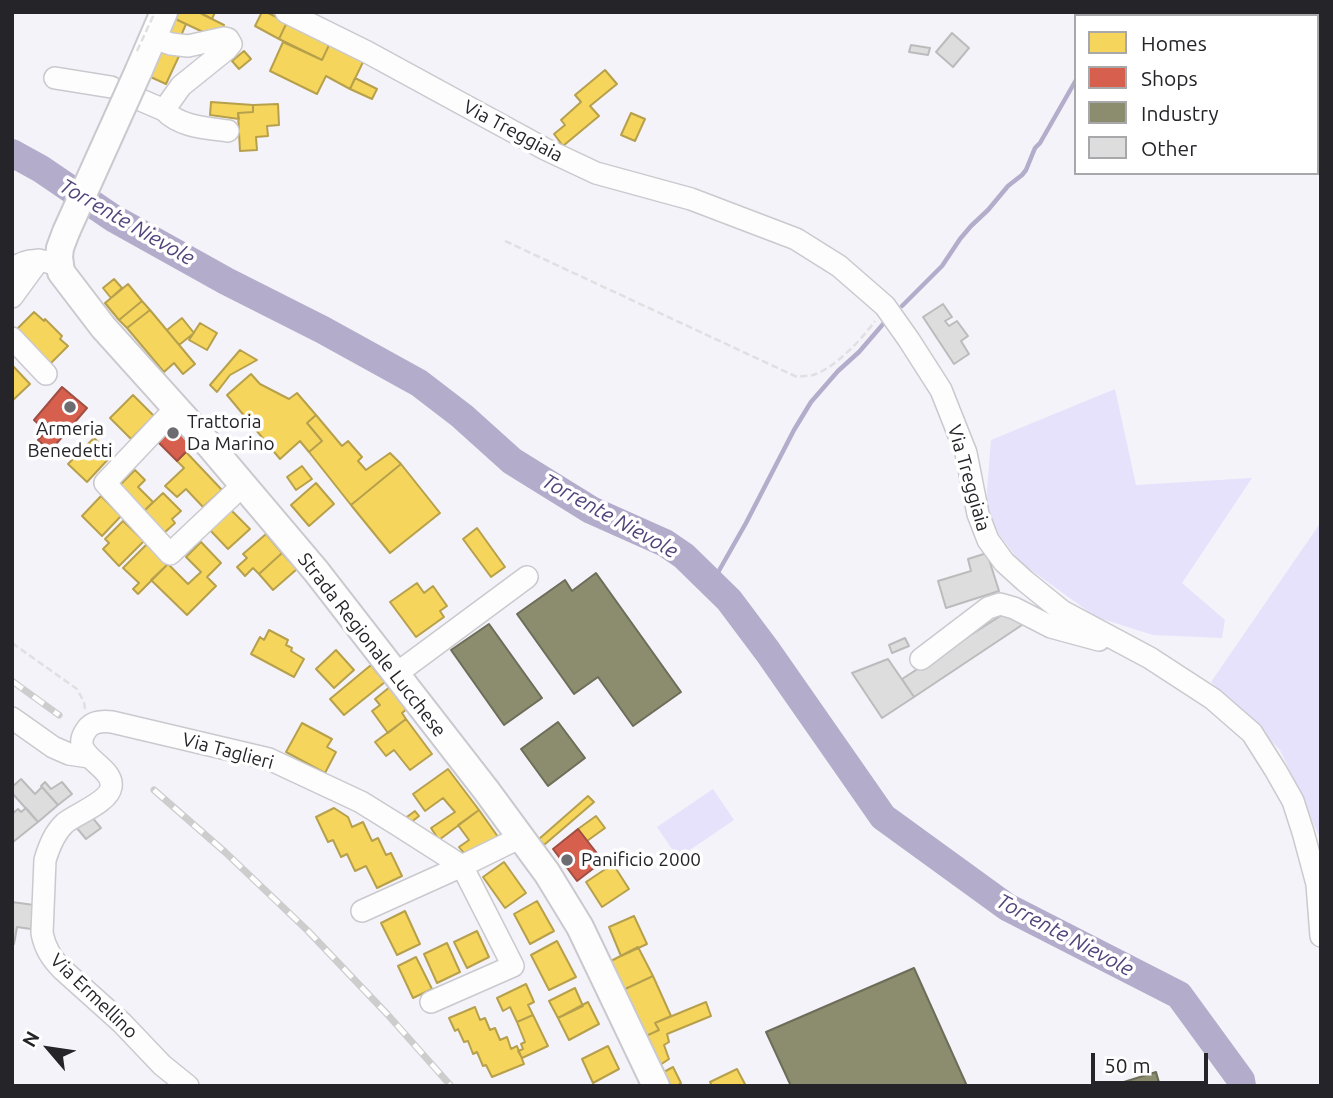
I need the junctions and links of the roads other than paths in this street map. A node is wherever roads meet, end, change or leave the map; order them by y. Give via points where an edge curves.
1 (164, 12) edge
2 (286, 12) edge
3 (153, 38) junction
4 (55, 78) dead end
5 (111, 87) dead end
6 (136, 98) dead end
7 (164, 110) junction
8 (228, 131) dead end
9 (49, 263) junction
10 (12, 269) edge
11 (12, 297) edge
12 (12, 338) edge
13 (46, 374) dead end
14 (176, 408) junction
15 (243, 485) junction
16 (527, 577) dead end
17 (1126, 645) junction
18 (921, 659) dead end
19 (396, 674) junction
20 (12, 718) edge
21 (89, 757) junction
22 (521, 837) junction
23 (462, 866) junction
24 (362, 911) dead end
25 (1321, 936) edge
26 (431, 1002) dead end
27 (188, 1086) edge
28 (656, 1086) edge

1 - 3 main road
2 - 17 street, Via Treggiaia via 596,173 691,199 796,239 839,266 885,306 941,390 966,453 978,514 988,540 1004,562 1062,611
3 - 7 street via 188,46 224,38 231,44 181,86
3 - 9 main road, bridge via 60,248
4 - 5 street
6 - 7 street
7 - 8 street via 186,124
9 - 10 street via 24,261
9 - 11 street
9 - 14 main road, Strada Regionale Lucchese
12 - 13 street
14 - 15 main road, Strada Regionale Lucchese
14 - 15 street via 105,483 170,554
15 - 19 main road, Strada Regionale Lucchese
16 - 19 street
17 - 18 street via 1051,627 1000,604 988,608
17 - 25 street, Via Treggiaia via 1213,699 1252,733 1293,802 1317,884
19 - 22 main road, Strada Regionale Lucchese
20 - 21 street via 52,747
21 - 23 street, Via Taglieri via 82,741 91,725 104,721 269,760 361,802
21 - 27 street, Via Ermellino via 108,777 111,788 105,798 65,823 48,849 44,944 63,970
22 - 23 street
22 - 28 main road, Strada Regionale Lucchese via 580,927
23 - 24 street
23 - 26 street via 513,966

